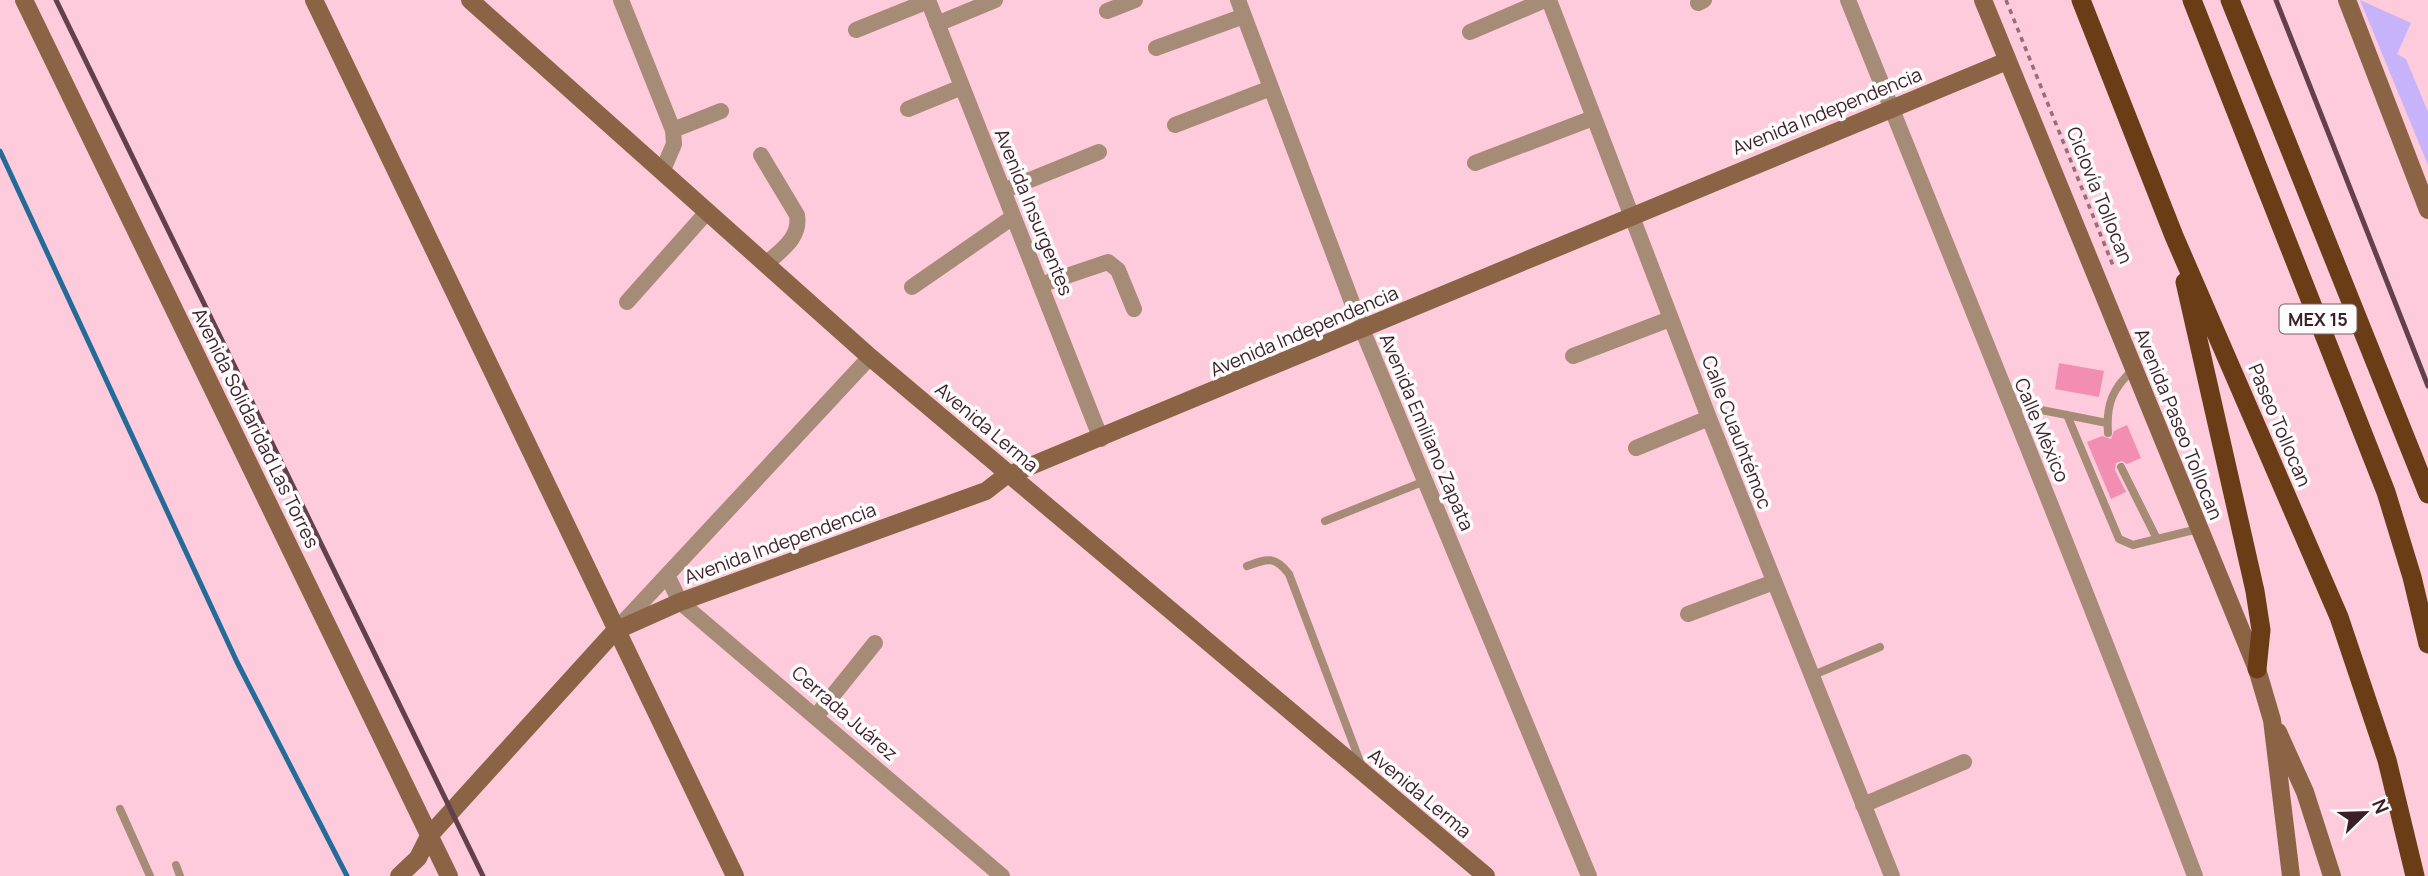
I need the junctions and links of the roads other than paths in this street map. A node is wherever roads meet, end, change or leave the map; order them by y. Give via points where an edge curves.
1 (24, 0) edge
2 (314, 0) edge
3 (470, 0) edge
4 (621, 0) edge
5 (995, 0) edge
6 (1135, 0) edge
7 (1238, 0) edge
8 (1547, 0) edge
9 (1849, 0) edge
10 (1983, 0) edge
11 (2081, 0) edge
12 (2192, 0) edge
13 (2230, 0) edge
14 (2347, 0) edge
15 (928, 1) edge
16 (1107, 11) dead end
17 (1244, 16) junction
18 (937, 24) junction
19 (856, 30) dead end
20 (1470, 32) dead end
21 (1156, 48) dead end
22 (2007, 61) junction
23 (962, 87) junction
24 (1271, 88) junction
25 (1891, 107) junction
26 (908, 109) dead end
27 (720, 111) dead end
28 (1593, 118) junction
29 (1175, 125) dead end
30 (673, 131) junction
31 (1100, 152) dead end
32 (761, 155) dead end
33 (1475, 163) dead end
34 (662, 172) junction
35 (1003, 191) junction
36 (2428, 210) edge
37 (707, 212) junction
38 (1630, 215) junction
39 (1013, 217) junction
40 (2174, 236) junction
41 (766, 264) junction
42 (1040, 285) junction
43 (912, 287) dead end
44 (627, 302) dead end
45 (1134, 309) dead end
46 (1670, 318) junction
47 (1362, 329) junction
48 (1573, 356) dead end
49 (863, 365) junction
50 (2134, 369) junction
51 (2008, 404) junction
52 (2067, 415) junction
53 (1709, 418) junction
54 (2108, 423) junction
55 (2108, 433) dead end
56 (1101, 439) junction
57 (1636, 448) dead end
58 (2121, 467) dead end
59 (1008, 476) junction
60 (1425, 481) junction
61 (2428, 494) edge
62 (1325, 521) dead end
63 (2198, 529) junction
64 (2157, 539) junction
65 (1247, 566) dead end
66 (668, 577) junction
67 (1774, 582) junction
68 (680, 602) junction
69 (1688, 614) dead end
70 (615, 631) junction
71 (875, 643) dead end
72 (2428, 644) edge
73 (1880, 647) dead end
74 (2257, 669) junction
75 (1811, 676) junction
76 (817, 715) junction
77 (2272, 719) junction
78 (1964, 762) dead end
79 (1365, 773) junction
80 (1863, 805) junction
81 (120, 809) dead end
82 (429, 836) junction
83 (176, 865) dead end
84 (150, 876) edge
85 (180, 876) edge
86 (399, 876) edge
87 (449, 876) edge
88 (735, 876) edge
89 (1002, 876) edge
90 (1486, 876) edge
91 (1589, 876) edge
92 (1892, 876) edge
93 (2195, 876) edge
94 (2291, 876) edge
95 (2332, 876) edge
96 (2415, 876) edge

1 - 82 main road, Avenida Solidaridad Las Torres
2 - 70 main road
3 - 34 main road, Avenida Lerma
4 - 30 street
5 - 18 street
6 - 16 street
7 - 17 street, Avenida Emiliano Zapata
8 - 20 street
8 - 28 street, Calle Cuauhtémoc
9 - 25 street, Calle México
10 - 22 main road, Avenida Paseo Tollocan
11 - 40 highway, Paseo Tollocan
12 - 72 highway, MEX 15 via 2386,492
13 - 61 highway
14 - 36 main road
15 - 18 street, Avenida Insurgentes
15 - 19 street
17 - 21 street
17 - 24 street, Avenida Emiliano Zapata
18 - 23 street, Avenida Insurgentes
22 - 25 main road, Avenida Independencia
22 - 50 main road, Avenida Paseo Tollocan
23 - 26 street
23 - 35 street, Avenida Insurgentes
24 - 29 street
24 - 47 street, Avenida Emiliano Zapata
25 - 38 main road, Avenida Independencia
25 - 51 street, Calle México
27 - 30 street
28 - 33 street
28 - 38 street, Calle Cuauhtémoc
30 - 34 street via 674,144
31 - 35 street
32 - 41 street via 799,226 795,236
34 - 37 main road, Avenida Lerma
35 - 39 street, Avenida Insurgentes
37 - 41 main road, Avenida Lerma
37 - 44 street
38 - 46 street, Calle Cuauhtémoc
38 - 47 main road, Avenida Independencia
39 - 42 street, Avenida Insurgentes
39 - 43 street
40 - 74 highway via 2255,591 2261,630
40 - 96 highway, Paseo Tollocan via 2339,617 2387,760
41 - 49 main road, Avenida Lerma
42 - 45 street via 1112,263
42 - 56 street, Avenida Insurgentes
46 - 48 street
46 - 53 street, Calle Cuauhtémoc
47 - 56 main road, Avenida Independencia
47 - 60 street, Avenida Emiliano Zapata
49 - 59 main road, Avenida Lerma
49 - 66 street, Avenida Independencia
50 - 54 lane via 2115,388
50 - 63 main road, Avenida Paseo Tollocan
51 - 52 lane
51 - 93 street, Calle México via 2083,581
52 - 54 lane
52 - 64 lane via 2119,539 2133,545
53 - 57 street
53 - 67 street, Calle Cuauhtémoc
54 - 55 lane
56 - 59 main road, Avenida Independencia
58 - 64 lane
59 - 68 main road, Avenida Independencia via 986,491
59 - 79 main road, Avenida Lerma
60 - 62 lane
60 - 91 street, Avenida Emiliano Zapata
63 - 64 lane
63 - 74 main road, Avenida Paseo Tollocan
65 - 79 lane via 1269,558 1279,561 1289,574
66 - 68 street, Cerrada Juárez
66 - 70 street, Avenida Independencia
67 - 69 street
67 - 75 street, Calle Cuauhtémoc
68 - 70 main road, Avenida Independencia
68 - 76 street, Cerrada Juárez
70 - 82 main road, Avenida Independencia
70 - 88 main road
71 - 76 street
73 - 75 lane
74 - 77 main road, Avenida Paseo Tollocan
75 - 80 street, Calle Cuauhtémoc
76 - 89 street, Cerrada Juárez
77 - 94 main road, Avenida Paseo Tollocan
77 - 95 main road via 2305,792
78 - 80 street
79 - 90 main road, Avenida Lerma
80 - 92 street, Calle Cuauhtémoc
81 - 84 lane
82 - 86 main road, Avenida Independencia via 418,859
82 - 87 main road, Avenida Solidaridad Las Torres
83 - 85 lane

